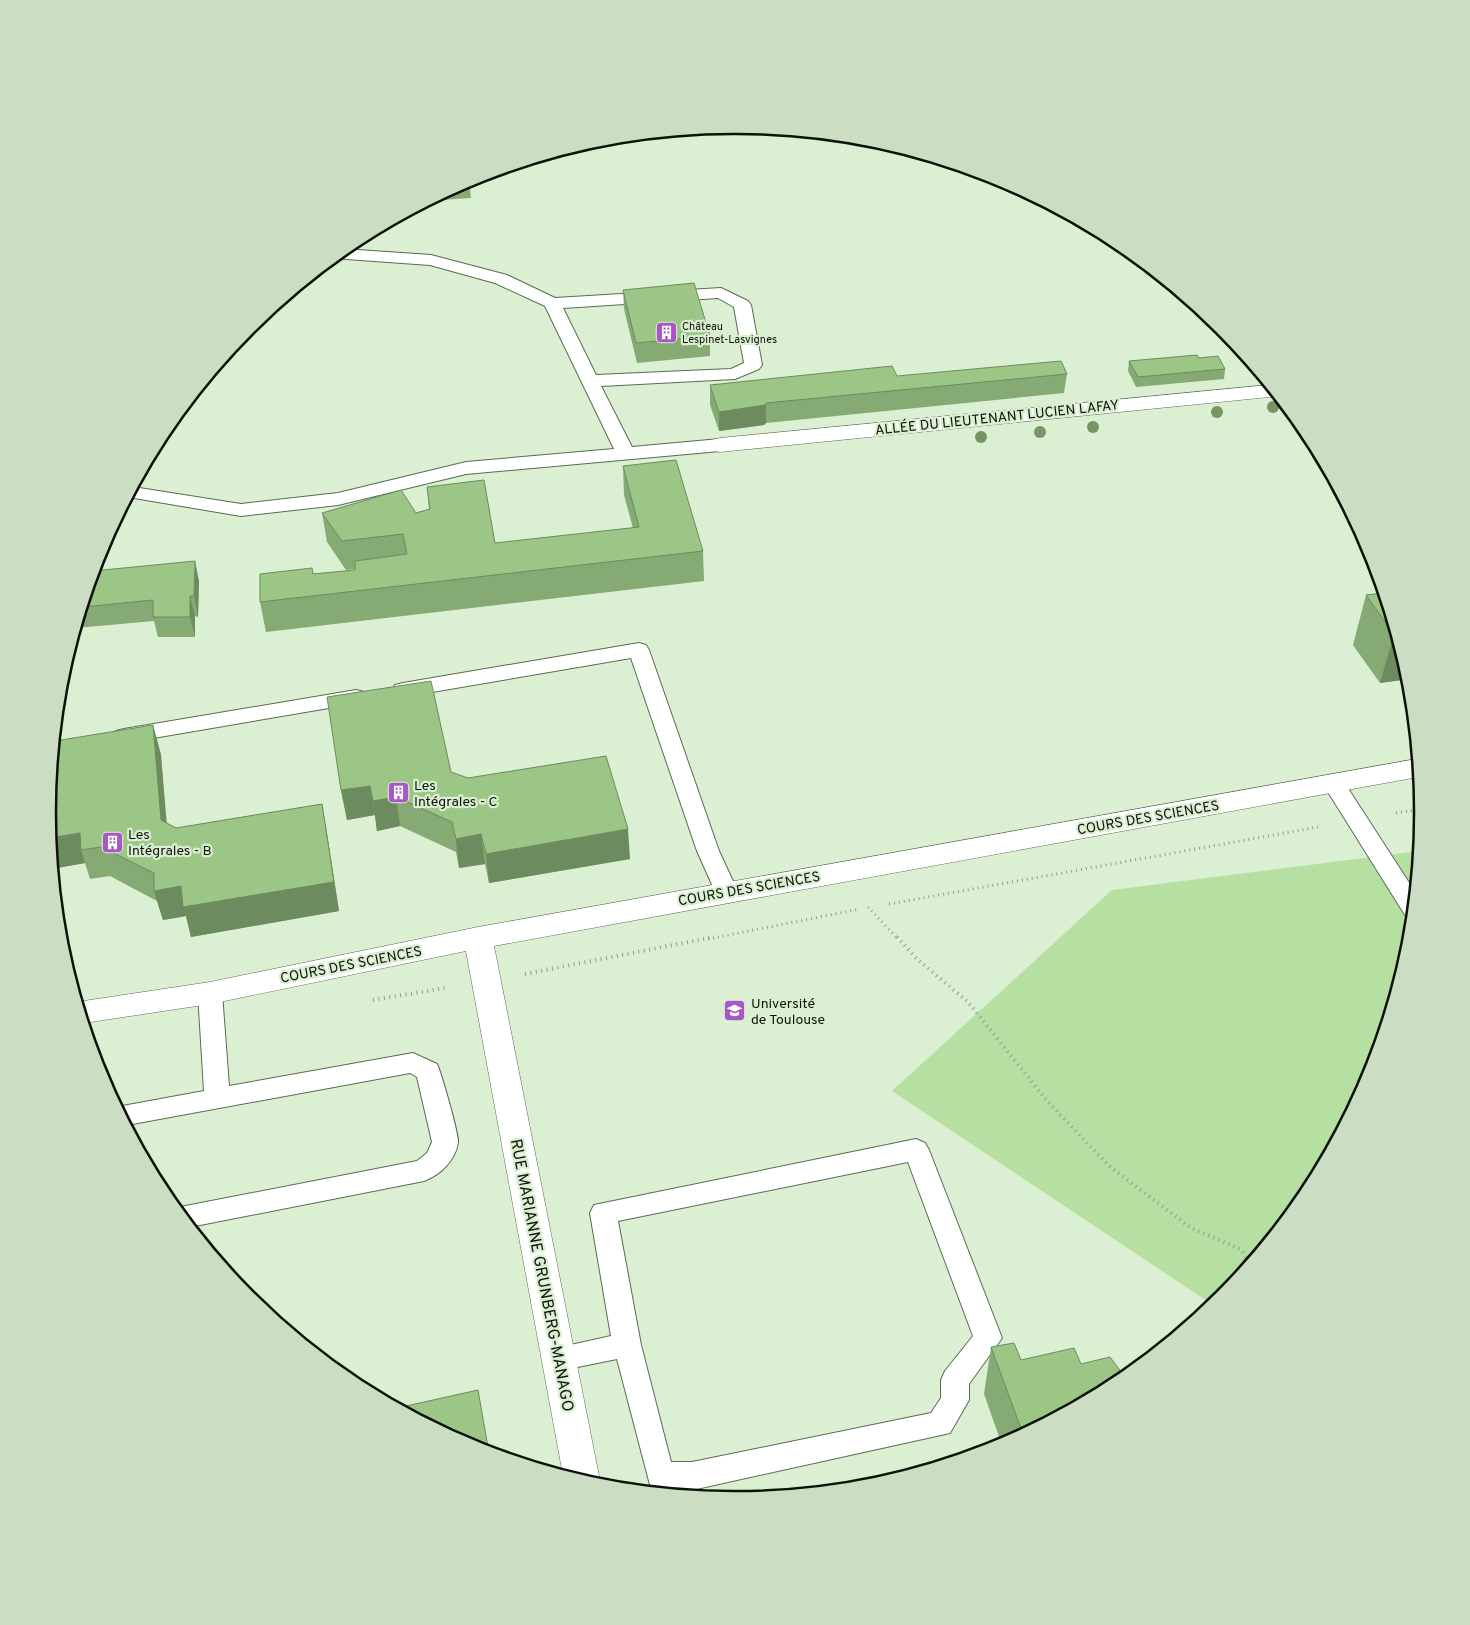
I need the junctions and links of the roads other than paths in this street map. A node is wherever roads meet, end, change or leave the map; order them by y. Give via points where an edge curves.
1 (349, 255) edge
2 (552, 304) junction
3 (590, 382) junction
4 (1267, 392) edge
5 (720, 445) joint
6 (625, 453) junction
7 (136, 493) edge
8 (103, 739) edge
9 (1412, 769) edge
10 (1334, 784) junction
11 (726, 892) junction
12 (1408, 901) edge
13 (478, 938) junction
14 (210, 993) junction
15 (86, 1011) edge
16 (216, 1097) junction
17 (127, 1115) edge
18 (189, 1216) edge
19 (626, 1345) junction
20 (558, 1359) junction
21 (580, 1473) edge

1 - 2 lane via 431,260 501,279
2 - 3 lane
2 - 3 lane via 722,293 742,305 753,365 735,374
3 - 6 lane
4 - 5 street, ALLÉE DU LIEUTENANT LUCIEN LAFAY
5 - 6 lane
6 - 7 lane via 466,468 338,499 241,510
8 - 11 lane via 639,650 708,851
9 - 10 street, COURS DES SCIENCES
10 - 11 street, COURS DES SCIENCES
10 - 12 lane
11 - 13 street, COURS DES SCIENCES
13 - 14 street, COURS DES SCIENCES
13 - 20 street, RUE MARIANNE GRUNBERG-MANAGO
14 - 15 street, COURS DES SCIENCES
14 - 16 lane
16 - 17 lane
16 - 18 lane via 413,1063 428,1072 445,1142 437,1160 424,1170
19 - 19 lane via 660,1475 692,1476 940,1424 955,1400 955,1380 988,1338 916,1150 603,1213
19 - 20 lane
20 - 21 street, RUE MARIANNE GRUNBERG-MANAGO

